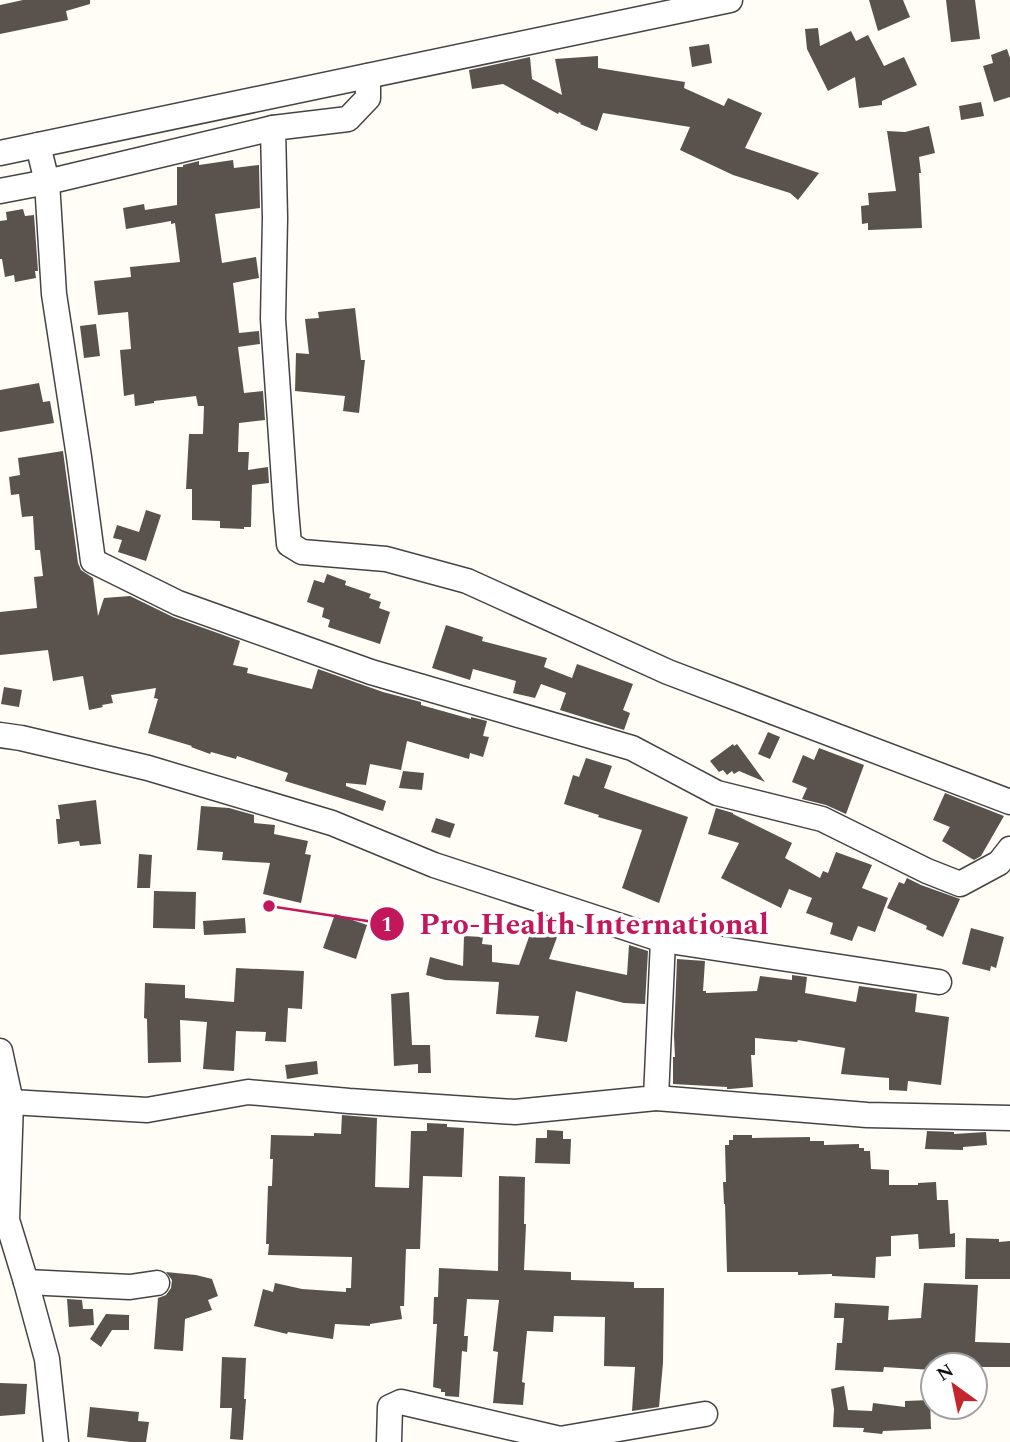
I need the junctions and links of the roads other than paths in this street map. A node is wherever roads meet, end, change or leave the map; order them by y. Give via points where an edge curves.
1 (730, 0) edge
2 (368, 76) junction
3 (273, 128) junction
4 (38, 145) junction
5 (0, 153) edge
6 (47, 182) junction
7 (0, 191) edge
8 (0, 735) edge
9 (1010, 802) edge
10 (1010, 849) edge
11 (663, 940) junction
12 (939, 982) dead end
13 (0, 1051) edge
14 (656, 1098) junction
15 (11, 1102) junction
16 (1010, 1118) edge
17 (26, 1282) junction
18 (158, 1283) dead end
19 (705, 1414) dead end
20 (56, 1442) edge
21 (389, 1442) edge

1 - 2 street
2 - 3 street via 368,98 348,119
2 - 4 street
3 - 6 street
3 - 9 street via 273,319 289,544 302,552 386,559 467,582 668,672
4 - 5 street
4 - 6 street
6 - 7 street
6 - 10 street via 54,294 93,561 178,603 371,672 632,748 717,793 822,819 960,884 999,863
8 - 11 street via 148,768 332,823 434,865
11 - 12 street
11 - 14 street
13 - 15 street
14 - 15 street via 515,1112 248,1092 147,1110
14 - 16 street via 867,1115
15 - 17 street via 7,1220
17 - 18 street via 130,1287
17 - 20 street via 47,1359
19 - 21 street via 560,1439 401,1402 390,1407

